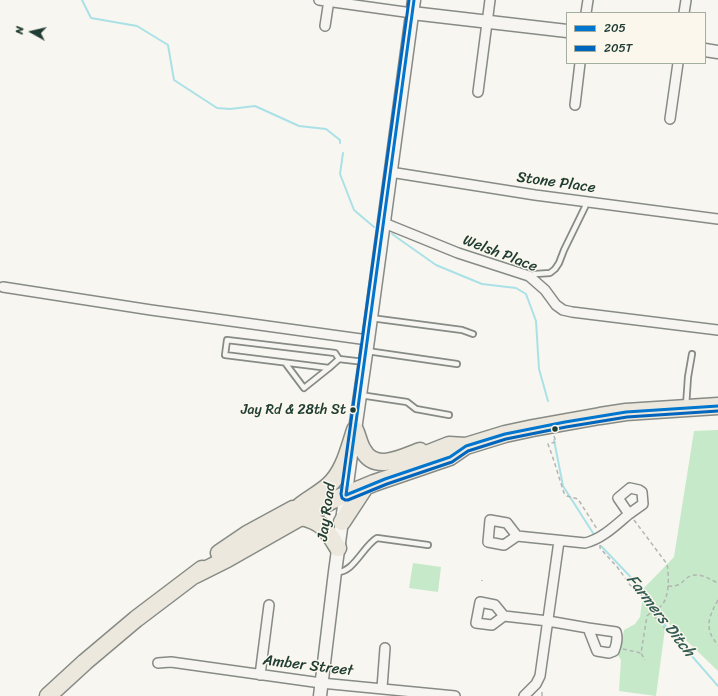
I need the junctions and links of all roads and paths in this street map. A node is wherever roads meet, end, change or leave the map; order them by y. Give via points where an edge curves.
1 (319, 0) edge
2 (414, 0) edge
3 (490, 0) edge
4 (588, 0) edge
5 (686, 0) edge
6 (329, 1) edge
7 (586, 12) edge
8 (684, 12) edge
9 (412, 13) junction
10 (487, 22) junction
11 (326, 26) dead end
12 (566, 31) edge
13 (706, 50) edge
14 (718, 52) edge
15 (580, 64) edge
16 (678, 64) edge
17 (478, 92) dead end
18 (575, 105) dead end
19 (670, 119) dead end
20 (390, 172) junction
21 (586, 201) junction
22 (718, 218) edge
23 (384, 223) junction
24 (529, 276) junction
25 (3, 287) dead end
26 (371, 318) junction
27 (718, 330) edge
28 (474, 334) dead end
29 (367, 351) junction
30 (692, 354) dead end
31 (339, 359) junction
32 (286, 364) junction
33 (457, 364) dead end
34 (329, 368) junction
35 (360, 395) junction
36 (718, 406) edge
37 (686, 408) junction
38 (449, 415) dead end
39 (550, 425) junction
40 (355, 430) junction
41 (449, 445) junction
42 (466, 446) junction
43 (365, 487) junction
44 (346, 489) junction
45 (300, 511) junction
46 (629, 514) joint
47 (342, 522) junction
48 (517, 536) dead end
49 (598, 538) junction
50 (559, 541) junction
51 (428, 545) dead end
52 (338, 548) junction
53 (335, 572) junction
54 (718, 583) edge
55 (668, 586) junction
56 (718, 600) edge
57 (269, 605) dead end
58 (651, 612) junction
59 (504, 616) dead end
60 (548, 621) junction
61 (588, 628) junction
62 (667, 631) dead end
63 (718, 645) edge
64 (616, 647) junction
65 (385, 648) dead end
66 (641, 653) junction
67 (645, 660) dead end
68 (158, 664) dead end
69 (260, 675) junction
70 (321, 683) junction
71 (382, 688) junction
72 (48, 696) edge
73 (320, 696) edge
74 (455, 696) edge
75 (524, 696) edge

1 - 6 street
2 - 9 street, Jay Road
3 - 10 street
4 - 7 street
5 - 8 street
6 - 9 street
6 - 11 street
9 - 10 street
9 - 20 street, Jay Road
10 - 12 street
10 - 17 street
13 - 14 street
15 - 18 street
16 - 19 street
20 - 21 street, Stone Place
20 - 23 street, Jay Road
21 - 22 street, Stone Place
21 - 24 lane via 555,269 550,273
23 - 24 street, Welsh Place via 458,253
23 - 26 street, Jay Road
24 - 27 street, Welsh Place via 563,310
25 - 29 street via 151,310
26 - 28 lane via 462,330
26 - 29 street, Jay Road
29 - 31 lane
29 - 33 lane
29 - 35 street, Jay Road
30 - 37 lane
31 - 32 lane via 335,353 227,340 225,355
31 - 34 lane
32 - 34 lane
32 - 34 lane via 304,388
35 - 38 lane via 407,402 416,409
35 - 40 street, Jay Road
36 - 37 highway
37 - 39 highway via 620,413
39 - 42 highway via 505,434
39 - 49 path via 556,442 548,444 563,490 567,496 578,499 597,528
40 - 41 highway via 363,451 377,462 385,463 433,446
40 - 44 street, Jay Road
40 - 45 highway via 336,477
41 - 42 highway
41 - 44 highway
42 - 43 highway via 450,457
43 - 44 highway
43 - 47 highway
44 - 45 highway
44 - 47 street, Jay Road
45 - 52 highway via 323,526
45 - 72 highway via 227,559 195,575 140,615
46 - 49 street
46 - 55 path via 667,564
47 - 52 street, Jay Road
48 - 50 street
49 - 50 street via 585,543
49 - 58 path via 600,548 630,585 640,592
50 - 60 street
51 - 53 lane via 376,538 348,569 340,573
52 - 53 street, Jay Road
53 - 70 street, Jay Road
54 - 55 path via 691,575 682,584
55 - 58 path via 664,602
56 - 63 path via 710,614 709,624 711,637
57 - 69 street
58 - 62 path
58 - 66 path via 647,616
59 - 60 street
60 - 61 street
60 - 75 street via 540,676
61 - 64 street via 616,632
61 - 64 street via 597,651 609,653
64 - 66 path
65 - 71 street
66 - 67 path
68 - 69 street, Amber Street via 171,662
69 - 70 street, Amber Street
70 - 71 street, Amber Street
70 - 73 street, Jay Road
71 - 74 street, Amber Street

